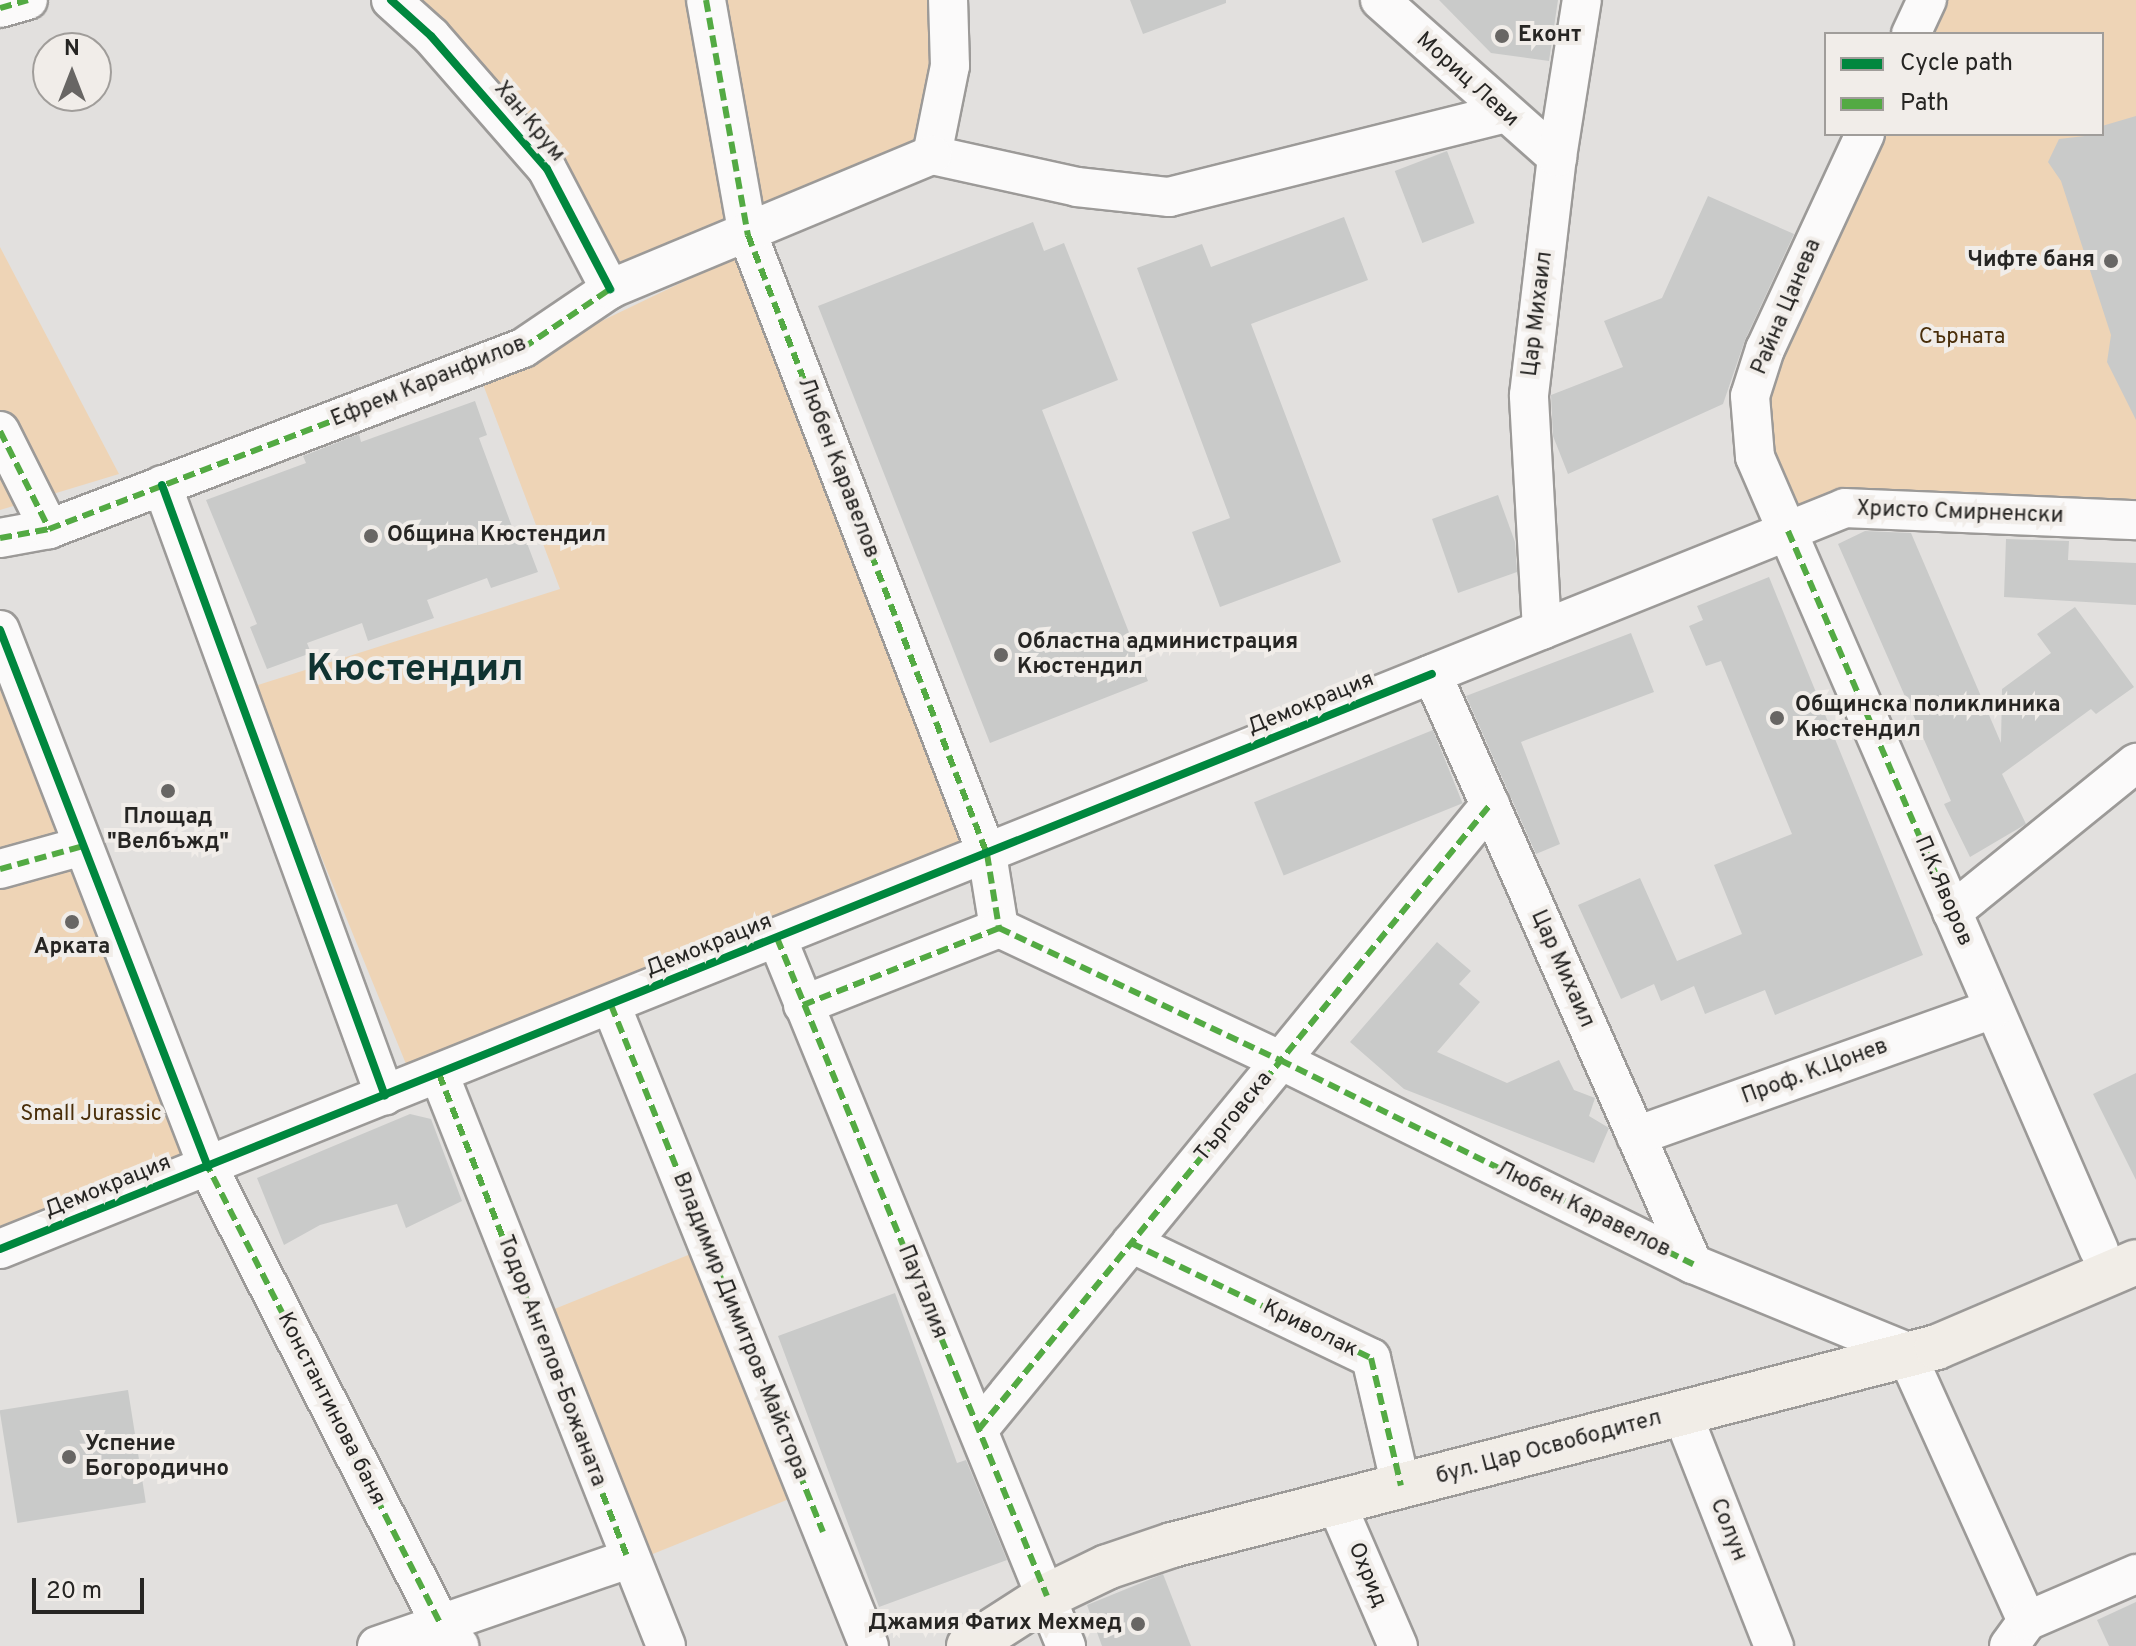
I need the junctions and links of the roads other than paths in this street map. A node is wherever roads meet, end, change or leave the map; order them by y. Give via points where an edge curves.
1 (28, 0) edge
2 (391, 0) edge
3 (706, 0) edge
4 (948, 0) edge
5 (1380, 0) edge
6 (1582, 0) edge
7 (1927, 0) edge
8 (0, 8) edge
9 (1912, 32) edge
10 (1503, 114) junction
11 (1864, 136) edge
12 (932, 155) junction
13 (1557, 157) junction
14 (748, 235) junction
15 (610, 289) junction
16 (0, 431) edge
17 (162, 485) junction
18 (2136, 520) edge
19 (49, 529) junction
20 (1788, 531) junction
21 (0, 538) edge
22 (0, 630) edge
23 (1542, 630) junction
24 (1432, 674) junction
25 (2136, 763) edge
26 (1490, 805) junction
27 (83, 846) junction
28 (987, 854) junction
29 (0, 869) edge
30 (1952, 912) junction
31 (999, 928) junction
32 (777, 938) junction
33 (611, 1005) junction
34 (803, 1005) junction
35 (1993, 1009) junction
36 (1280, 1060) junction
37 (439, 1074) junction
38 (385, 1096) junction
39 (1636, 1136) junction
40 (208, 1167) junction
41 (1131, 1243) junction
42 (0, 1249) edge
43 (2124, 1249) edge
44 (1693, 1264) junction
45 (1905, 1351) junction
46 (1682, 1413) junction
47 (979, 1429) junction
48 (1401, 1486) junction
49 (1336, 1503) junction
50 (628, 1559) junction
51 (2136, 1574) edge
52 (1047, 1596) junction
53 (2018, 1633) edge
54 (450, 1635) edge
55 (377, 1646) edge
56 (666, 1646) edge
57 (869, 1646) edge
58 (969, 1646) edge
59 (1066, 1646) edge
60 (1398, 1646) edge
61 (1774, 1646) edge

1 - 8 street
2 - 15 street, Хан Крум via 431,36 547,169
3 - 14 street, Любен Kаравелов
4 - 12 street via 950,66
5 - 10 street, Мориц Леви
6 - 13 street, Цар Михаил
7 - 9 street
10 - 12 street via 1169,197 1077,187
10 - 13 street, Мориц Леви
11 - 20 street, Райна Цанева via 1765,349 1750,396 1755,457
12 - 14 street, Ефрем Каранфилов
13 - 23 street, Цар Михаил via 1529,395
14 - 15 street, Ефрем Каранфилов
14 - 28 street, Любен Kаравелов
15 - 17 street, Ефрем Каранфилов via 523,348
16 - 19 street
17 - 19 street, Ефрем Каранфилов
17 - 38 street
18 - 20 street, Христо Смирненски via 1845,508
19 - 21 street, Ефрем Каранфилов
20 - 23 street, Демокрация
20 - 30 street, П.К.Яворов
22 - 27 street, Константинова баня
23 - 24 street, Демокрация
24 - 26 street, Цар Михаил
24 - 28 street, Демокрация
25 - 30 street
26 - 36 street, Търговска
26 - 39 street, Цар Михаил
27 - 29 street
27 - 40 street, Константинова баня
28 - 31 street, Любен Kаравелов
28 - 32 street, Демокрация
30 - 35 street, П.К.Яворов
31 - 34 street
31 - 36 street, Любен Kаравелов
32 - 33 street, Демокрация
32 - 34 street, Пауталия
33 - 37 street, Демокрация
33 - 57 street, Владимир Димитров-Майстора
34 - 47 street, Пауталия
35 - 39 street, Проф. К.Цонев
35 - 43 street, П.К.Яворов
36 - 41 street, Търговска
36 - 44 street, Любен Kаравелов
37 - 38 street, Демокрация
37 - 50 street, Тодор Ангелов-Божаната
38 - 40 street, Демокрация
39 - 44 street, Цар Михаил
40 - 42 street, Демокрация
40 - 54 street, Константинова баня
41 - 47 street, Търговска
41 - 48 street, Криволак via 1371,1358
43 - 45 main road via 1928,1325
44 - 45 street, Любен Kаравелов
45 - 46 main road, бул. Цар Освободител
45 - 53 street
46 - 48 main road, бул. Цар Освободител
46 - 61 street, Солун
47 - 52 street, Пауталия
48 - 49 main road, бул. Цар Освободител
49 - 52 main road, бул. Цар Освободител via 1172,1545 1107,1567
49 - 60 street, Охрид
50 - 54 street
50 - 56 street, Тодор Ангелов-Божаната
51 - 53 street
52 - 58 main road, бул. Цар Освободител
52 - 59 street, Пауталия
54 - 55 street

